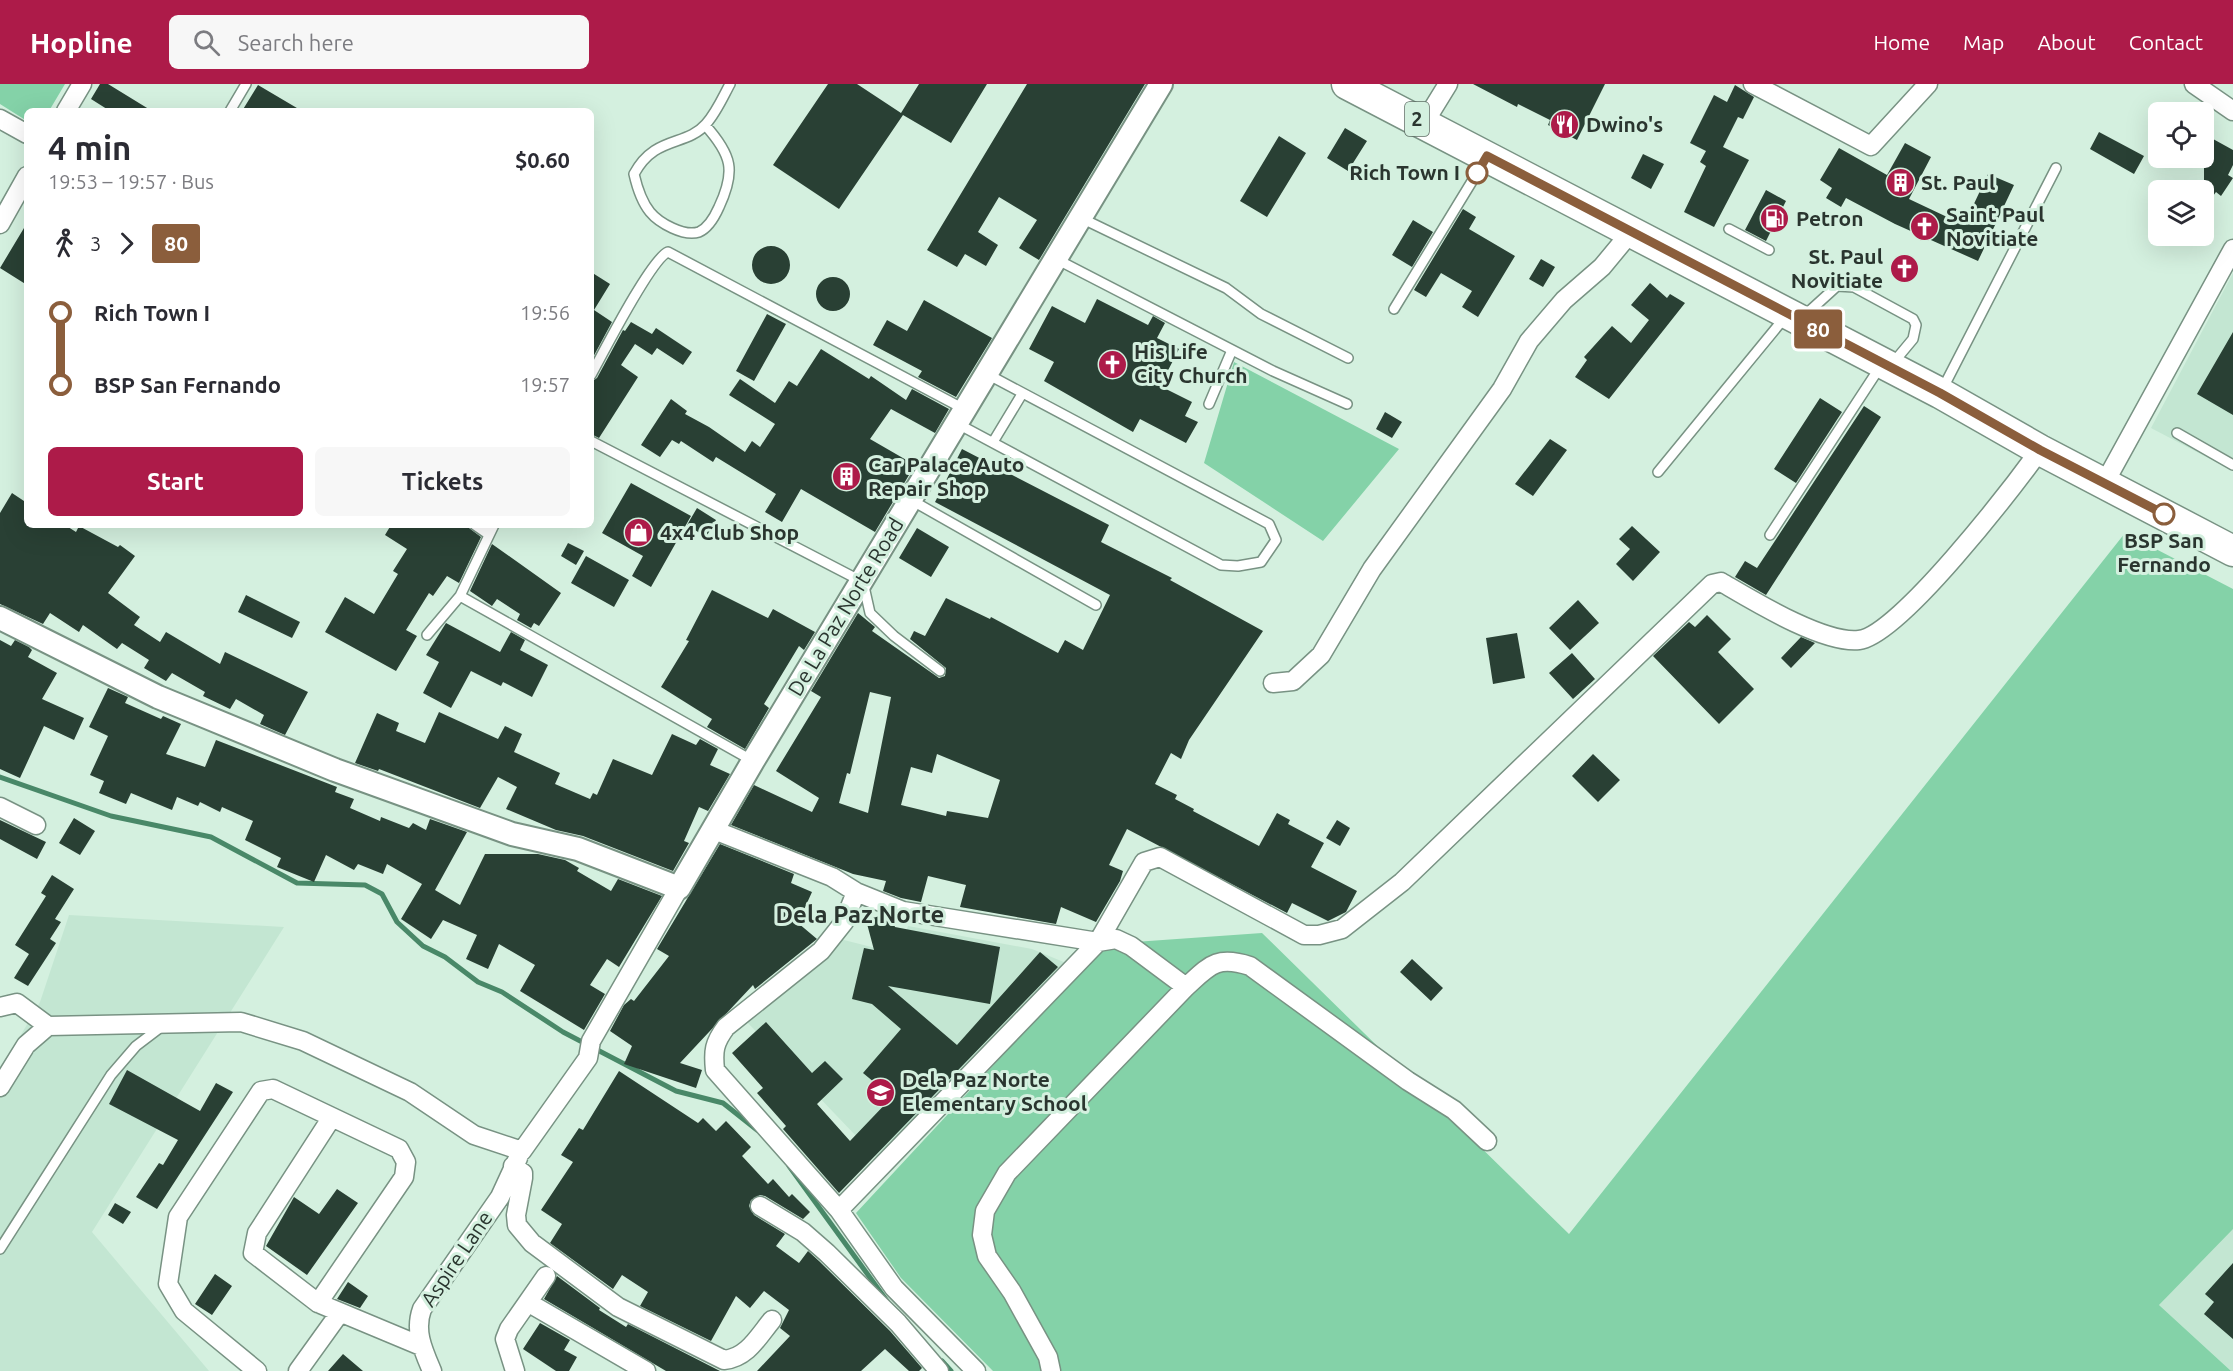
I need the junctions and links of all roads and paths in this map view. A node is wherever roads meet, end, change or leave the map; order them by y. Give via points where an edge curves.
1 (82, 84) edge
2 (246, 84) edge
3 (730, 84) edge
4 (1161, 84) edge
5 (1347, 84) edge
6 (1448, 84) edge
7 (1753, 84) edge
8 (1928, 84) edge
9 (2194, 84) edge
10 (68, 108) edge
11 (232, 108) edge
12 (2233, 111) edge
13 (0, 119) edge
14 (1424, 123) junction
15 (705, 125) junction
16 (24, 132) edge
17 (1487, 156) junction
18 (2056, 168) dead end
19 (24, 181) edge
20 (1081, 218) junction
21 (0, 224) edge
22 (1729, 229) dead end
23 (1631, 232) junction
24 (1769, 250) dead end
25 (1056, 259) junction
26 (2230, 260) edge
27 (1394, 309) dead end
28 (1794, 316) junction
29 (1232, 350) junction
30 (1348, 358) dead end
31 (1886, 364) junction
32 (594, 370) edge
33 (987, 374) junction
34 (1940, 393) junction
35 (1022, 394) junction
36 (1209, 404) dead end
37 (1347, 404) dead end
38 (962, 417) junction
39 (2177, 433) dead end
40 (993, 442) junction
41 (594, 443) edge
42 (2040, 450) junction
43 (2233, 465) edge
44 (1658, 472) dead end
45 (2104, 484) junction
46 (910, 500) junction
47 (479, 528) edge
48 (492, 528) edge
49 (488, 534) junction
50 (1770, 535) dead end
51 (2233, 551) edge
52 (863, 582) junction
53 (460, 596) junction
54 (1096, 605) dead end
55 (0, 618) edge
56 (427, 634) dead end
57 (940, 671) dead end
58 (1273, 683) dead end
59 (753, 761) junction
60 (0, 807) edge
61 (36, 825) dead end
62 (714, 830) junction
63 (679, 888) junction
64 (856, 892) junction
65 (1098, 942) junction
66 (1186, 987) junction
67 (0, 1007) edge
68 (164, 1025) junction
69 (48, 1026) junction
70 (590, 1049) joint
71 (0, 1087) edge
72 (332, 1117) junction
73 (1487, 1141) dead end
74 (518, 1158) junction
75 (760, 1206) dead end
76 (839, 1210) junction
77 (0, 1249) edge
78 (546, 1276) dead end
79 (318, 1303) junction
80 (529, 1303) junction
81 (339, 1314) junction
82 (772, 1320) dead end
83 (422, 1346) junction
84 (257, 1371) edge
85 (298, 1371) edge
86 (432, 1371) edge
87 (514, 1371) edge
88 (646, 1371) edge
89 (939, 1371) edge
90 (976, 1371) edge
91 (1051, 1371) edge

1 - 10 street
2 - 11 lane
3 - 15 lane
4 - 20 street, De La Paz Norte Road
5 - 14 highway, 2
6 - 14 street
7 - 8 street via 1871,146
9 - 12 street
13 - 16 street
14 - 17 highway, 2
15 - 15 lane via 663,144 643,159 634,174 651,213 681,232 700,231 708,225 731,177 721,142
17 - 23 highway, 2
17 - 27 lane
18 - 34 lane
19 - 21 street
20 - 25 street, De La Paz Norte Road
20 - 30 lane via 1226,288 1261,314
22 - 24 lane
23 - 28 highway, 2
23 - 58 street via 1529,341 1502,389 1372,568 1321,655 1293,681
25 - 29 lane
25 - 33 street, De La Paz Norte Road
26 - 45 street
28 - 31 highway, 2
28 - 31 lane via 1837,286 1854,287 1913,319 1916,325 1913,339
28 - 44 lane
29 - 36 lane
29 - 37 lane
31 - 34 highway, 2
31 - 50 lane
32 - 38 lane via 645,280 668,252
33 - 35 lane
33 - 38 street, De La Paz Norte Road
34 - 42 highway, 2
35 - 40 lane
35 - 40 lane via 1269,524 1276,540 1261,562 1238,567 1221,565
38 - 40 lane
38 - 46 street, De La Paz Norte Road
39 - 43 lane
41 - 52 lane
42 - 45 highway, 2
42 - 65 street via 2019,482 1952,559 1902,613 1872,636 1858,640 1836,638 1769,609 1721,582 1712,584 1402,882 1342,929 1304,935 1160,857 1144,861
45 - 51 highway, 2
46 - 52 street, De La Paz Norte Road
46 - 54 lane
47 - 49 lane
48 - 49 lane
49 - 53 lane
52 - 57 lane via 870,613
52 - 59 street, De La Paz Norte Road
53 - 56 lane
53 - 59 lane
55 - 63 street via 158,697 335,770 512,834 578,849
59 - 62 street, De La Paz Norte Road
60 - 61 street
62 - 63 street, De La Paz Norte Road
62 - 64 street via 832,877
63 - 70 street, De La Paz Norte Road
64 - 65 street via 903,911
64 - 76 street via 844,922 821,951 726,1027 713,1048 715,1070
65 - 66 street via 1116,939 1131,945
65 - 76 street
66 - 73 street via 1213,963 1226,961 1250,966 1454,1110
66 - 91 street via 1007,1173 985,1211 982,1235 987,1256 1017,1301
67 - 69 street via 17,1003
68 - 69 street
68 - 74 street via 241,1022 303,1041 410,1092 474,1135
68 - 77 lane via 117,1067
69 - 71 street via 26,1045
70 - 74 street, Aspire Lane
72 - 79 street via 257,1233 253,1253
72 - 79 street via 399,1149 406,1162 404,1177
72 - 84 street via 273,1089 261,1091 178,1217 168,1284 184,1311
74 - 82 street via 524,1178 516,1215 521,1232 618,1307 724,1360 746,1352
74 - 83 street, Aspire Lane via 500,1197 422,1309 417,1323
75 - 89 street via 803,1232 827,1253 898,1323
76 - 90 street via 894,1288
78 - 80 street
79 - 81 street
80 - 87 street via 505,1339
80 - 88 street
81 - 83 street
81 - 85 street
83 - 86 street, Aspire Lane

